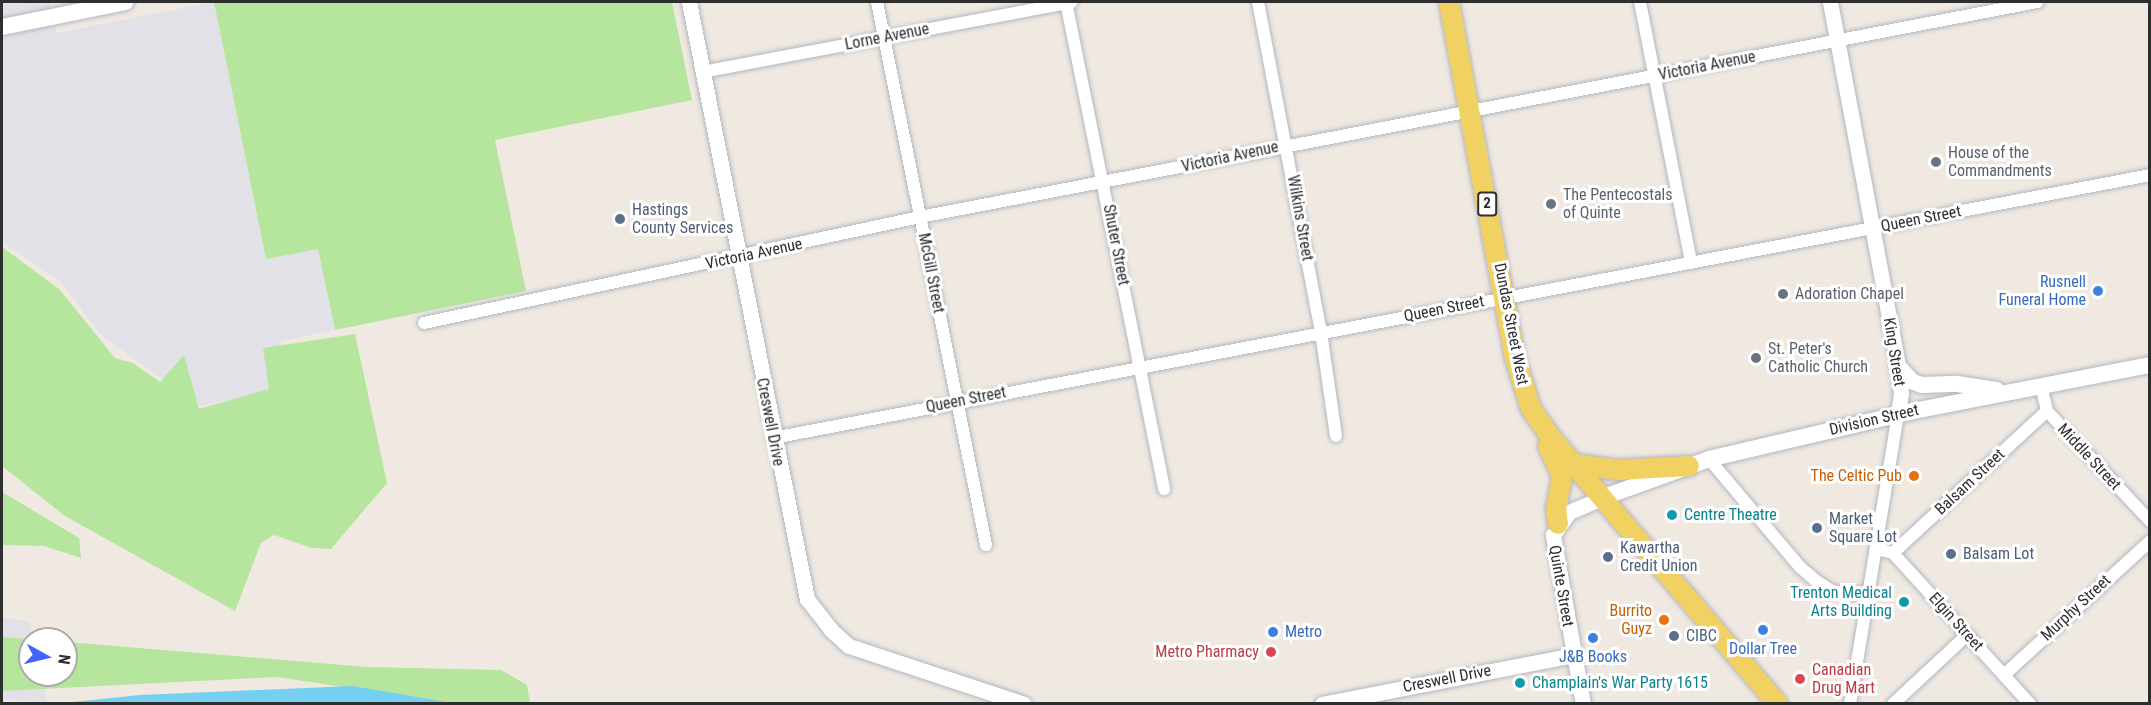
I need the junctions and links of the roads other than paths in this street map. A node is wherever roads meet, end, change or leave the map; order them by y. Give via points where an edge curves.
1 (126, 2) edge
2 (689, 2) edge
3 (877, 2) edge
4 (1067, 2) edge
5 (1258, 2) edge
6 (1449, 2) edge
7 (1640, 2) edge
8 (1830, 2) edge
9 (2038, 2) edge
10 (2022, 3) edge
11 (2, 27) edge
12 (885, 37) junction
13 (1838, 42) junction
14 (702, 72) junction
15 (1655, 76) junction
16 (1470, 110) junction
17 (1286, 146) junction
18 (2150, 175) edge
19 (1104, 184) junction
20 (920, 217) junction
21 (1873, 229) junction
22 (738, 257) junction
23 (1691, 262) junction
24 (1504, 297) junction
25 (424, 323) dead end
26 (1321, 332) junction
27 (2150, 365) edge
28 (1898, 366) junction
29 (1139, 368) junction
30 (2042, 386) junction
31 (2010, 392) junction
32 (956, 401) junction
33 (2047, 411) junction
34 (1899, 414) junction
35 (1540, 423) junction
36 (1336, 436) dead end
37 (773, 438) junction
38 (1709, 459) junction
39 (1574, 464) junction
40 (1689, 466) junction
41 (1164, 489) dead end
42 (1604, 497) junction
43 (2150, 521) edge
44 (1558, 524) junction
45 (2150, 541) edge
46 (986, 545) dead end
47 (1876, 549) junction
48 (1893, 553) junction
49 (1870, 591) junction
50 (1967, 635) junction
51 (1573, 655) junction
52 (2004, 675) junction
53 (1024, 704) edge
54 (1322, 704) edge
55 (1583, 704) edge
56 (1778, 704) edge
57 (1850, 704) edge
58 (1893, 704) edge
59 (2030, 704) edge

1 - 11 main road
2 - 14 street, Creswell Drive
3 - 12 street, McGill Street
4 - 12 street, Lorne Avenue
4 - 19 street, Shuter Street
5 - 17 street, Wilkins Street
6 - 16 main road, Dundas Street West / 2
7 - 15 street
8 - 13 street, King Street
9 - 10 street, Victoria Avenue
10 - 13 street, Victoria Avenue
12 - 14 street, Lorne Avenue
12 - 20 street, McGill Street
13 - 15 street, Victoria Avenue
13 - 21 street, King Street
14 - 22 street, Creswell Drive
15 - 16 street, Victoria Avenue
15 - 23 street
16 - 17 street, Victoria Avenue
16 - 24 main road, Dundas Street West / 2
17 - 19 street, Victoria Avenue
17 - 26 street, Wilkins Street
18 - 21 street, Queen Street
19 - 20 street, Victoria Avenue
19 - 29 street, Shuter Street
20 - 22 street, Victoria Avenue
20 - 32 street, McGill Street
21 - 23 street, Queen Street
21 - 28 street, King Street
22 - 25 street, Victoria Avenue
22 - 37 street, Creswell Drive
23 - 24 street, Queen Street
24 - 26 street, Queen Street
24 - 35 main road, Dundas Street West / 2 via 1524,393
26 - 29 street, Queen Street
26 - 36 street, Wilkins Street
27 - 30 main road, Division Street
28 - 31 main road via 1913,382 1922,385 1957,384
28 - 34 street, King Street via 1902,393
29 - 32 street, Queen Street
29 - 41 street, Shuter Street
30 - 31 main road, Division Street
30 - 33 street, Middle Street
31 - 34 main road, Division Street
32 - 37 street, Queen Street
32 - 46 street, McGill Street
33 - 43 street, Middle Street
33 - 48 street, Balsam Street
34 - 38 main road, Division Street
34 - 47 street, King Street
35 - 39 main road, Dundas Street West / 2
35 - 44 main road via 1562,476 1556,510
37 - 53 street, Creswell Drive via 807,598 831,630 849,646
38 - 40 main road, Division Street
38 - 49 street via 1800,567 1832,591
39 - 40 main road via 1618,470
39 - 42 main road, Dundas Street West / 2
40 - 42 main road, Division Street
42 - 44 street, Quinte Street via 1581,504
42 - 56 main road, Dundas Street West
44 - 51 street, Quinte Street via 1552,542
45 - 52 street, Murphy Street
47 - 48 street
47 - 49 street, King Street
48 - 50 street, Elgin Street
49 - 57 street, King Street
50 - 52 street, Elgin Street
50 - 58 street
51 - 54 street, Creswell Drive
51 - 55 street, Quinte Street
52 - 59 street, Elgin Street

